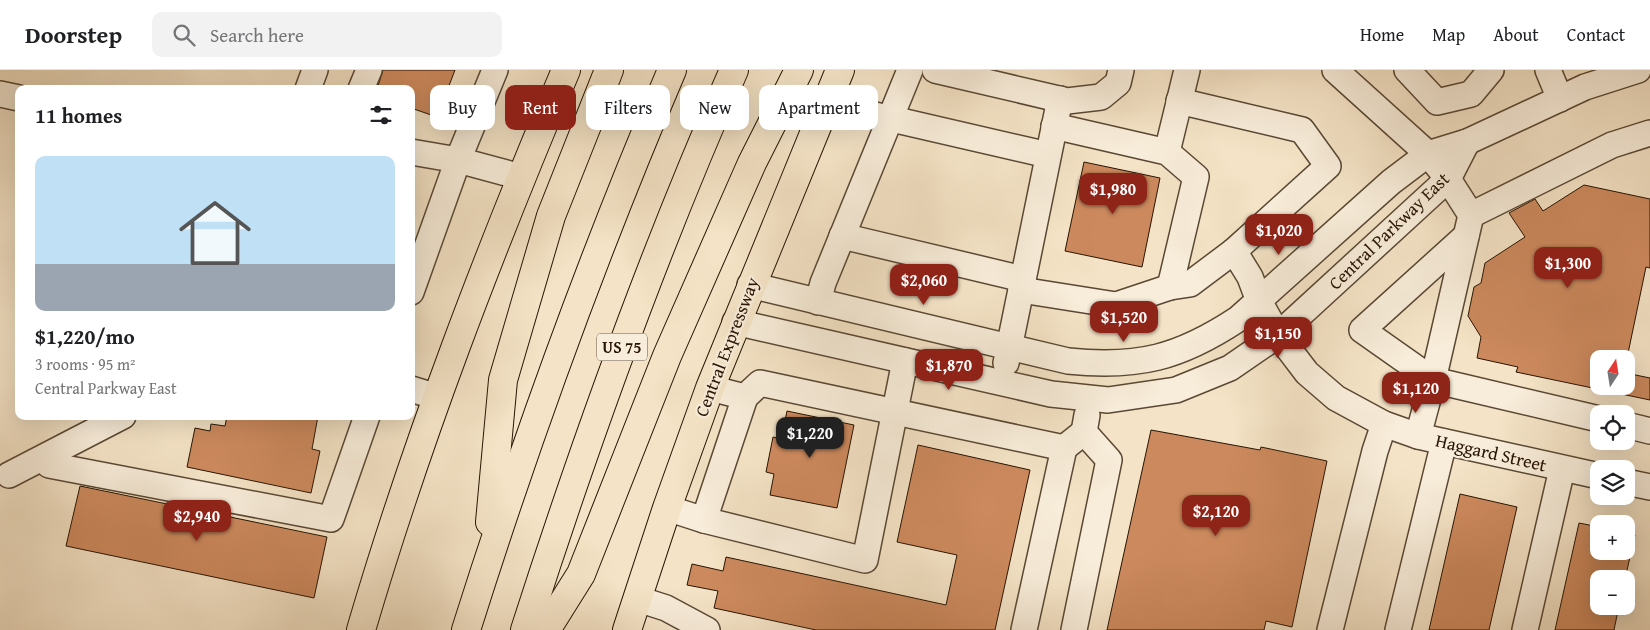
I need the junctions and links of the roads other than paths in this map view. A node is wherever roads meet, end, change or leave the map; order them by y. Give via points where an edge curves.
1 (315, 70) edge
2 (369, 70) edge
3 (495, 70) edge
4 (566, 70) edge
5 (609, 70) edge
6 (672, 70) edge
7 (734, 70) edge
8 (799, 70) edge
9 (840, 70) edge
10 (910, 70) edge
11 (935, 70) edge
12 (1121, 70) edge
13 (1187, 70) edge
14 (1335, 70) edge
15 (1408, 70) edge
16 (1492, 70) edge
17 (1548, 70) edge
18 (1638, 70) edge
19 (309, 85) edge
20 (363, 85) edge
21 (834, 85) edge
22 (0, 94) edge
23 (15, 97) edge
24 (1060, 99) junction
25 (1560, 99) junction
26 (1180, 101) junction
27 (878, 117) edge
28 (890, 120) junction
29 (1054, 126) junction
30 (816, 130) edge
31 (1650, 133) edge
32 (1467, 142) junction
33 (1612, 145) junction
34 (1167, 152) junction
35 (415, 153) edge
36 (1428, 154) junction
37 (1650, 154) edge
38 (1048, 155) junction
39 (458, 160) junction
40 (521, 177) junction
41 (1448, 179) junction
42 (1469, 226) junction
43 (842, 236) junction
44 (1234, 251) junction
45 (415, 281) edge
46 (750, 285) junction
47 (1022, 285) junction
48 (1170, 287) junction
49 (1259, 301) junction
50 (818, 302) junction
51 (735, 322) junction
52 (1278, 335) junction
53 (1010, 347) junction
54 (905, 361) junction
55 (1091, 363) junction
56 (1433, 380) junction
57 (1001, 383) junction
58 (710, 388) junction
59 (415, 389) edge
60 (437, 397) junction
61 (745, 397) junction
62 (1090, 398) junction
63 (896, 410) junction
64 (1590, 417) edge
65 (115, 420) edge
66 (367, 420) edge
67 (1384, 424) junction
68 (1635, 427) edge
69 (1650, 431) edge
70 (1084, 432) junction
71 (1418, 436) junction
72 (1444, 442) junction
73 (1064, 448) junction
74 (49, 466) dead end
75 (1562, 469) junction
76 (1590, 474) edge
77 (9, 475) dead end
78 (1635, 484) edge
79 (1650, 487) edge
80 (667, 508) junction
81 (704, 520) junction
82 (487, 563) junction
83 (638, 599) junction
84 (362, 630) edge
85 (466, 630) edge
86 (525, 630) edge
87 (546, 630) edge
88 (627, 630) edge
89 (707, 630) edge
90 (1024, 630) edge
91 (1074, 630) edge
92 (1330, 630) edge
93 (1398, 630) edge
94 (1525, 630) edge

1 - 19 street
2 - 20 street
3 - 39 street
4 - 40 main road
5 - 82 main road via 550,216 503,380
6 - 82 main road via 578,302
7 - 86 main road, US 75 via 628,330 578,466
8 - 87 main road via 752,163 667,356 581,574
9 - 21 main road, Central Expressway
10 - 28 street
11 - 24 street
12 - 24 street via 1118,83 1101,97
13 - 26 street
14 - 36 street
15 - 16 street via 1437,102 1471,94
17 - 25 street
18 - 25 street, Central Parkway East via 1585,87
22 - 23 street
24 - 29 street
25 - 32 street, Central Parkway East
26 - 34 street
26 - 44 street via 1302,130 1328,166
27 - 28 street
28 - 38 street
28 - 43 street
29 - 34 street
29 - 38 street
30 - 46 main road, Central Expressway
31 - 33 street
32 - 36 street, Central Parkway East
32 - 41 street, Central Parkway East
33 - 37 street
33 - 42 street
34 - 48 street via 1196,176
35 - 39 street
36 - 41 street
36 - 49 street, Central Parkway East via 1391,182
38 - 47 street
39 - 40 street
39 - 45 street
40 - 60 main road
41 - 42 street
41 - 52 street, Central Parkway East
42 - 56 street
42 - 56 street via 1362,330
43 - 47 street
43 - 50 street
44 - 48 street via 1190,284
44 - 49 street, Haggard Street via 1250,277
46 - 50 street, Central Parkway East
46 - 51 main road, Central Expressway
47 - 48 street via 1116,306
47 - 53 street
49 - 52 street, Haggard Street
49 - 55 street, Central Parkway East via 1211,336 1159,358 1128,363
50 - 53 street, Central Parkway East
51 - 54 street, Central Parkway East
51 - 58 main road, Central Expressway
52 - 62 street, Central Parkway East via 1230,368 1176,390 1125,398
52 - 67 street, Haggard Street via 1307,373 1336,398
53 - 55 street, Central Parkway East
53 - 57 street
54 - 57 street, Central Parkway East
54 - 63 street
55 - 62 street
56 - 64 street
56 - 71 street
57 - 62 street, Central Parkway East via 1051,394
58 - 61 street
58 - 80 main road, Central Expressway
59 - 60 street
60 - 84 main road via 387,542
61 - 63 street via 760,383
61 - 81 street
62 - 70 street
63 - 73 street
63 - 81 street via 865,560
65 - 77 street
66 - 74 street via 331,519
67 - 71 street, Haggard Street
67 - 92 street
68 - 69 street
70 - 73 street
70 - 91 street via 1109,460
71 - 72 street, Haggard Street
72 - 75 street, Haggard Street
72 - 93 street
73 - 90 street
75 - 76 street, Haggard Street
75 - 94 street
78 - 79 street
80 - 81 street
80 - 83 main road, Central Expressway
82 - 85 main road
83 - 88 main road, Central Expressway
83 - 89 street via 666,608

